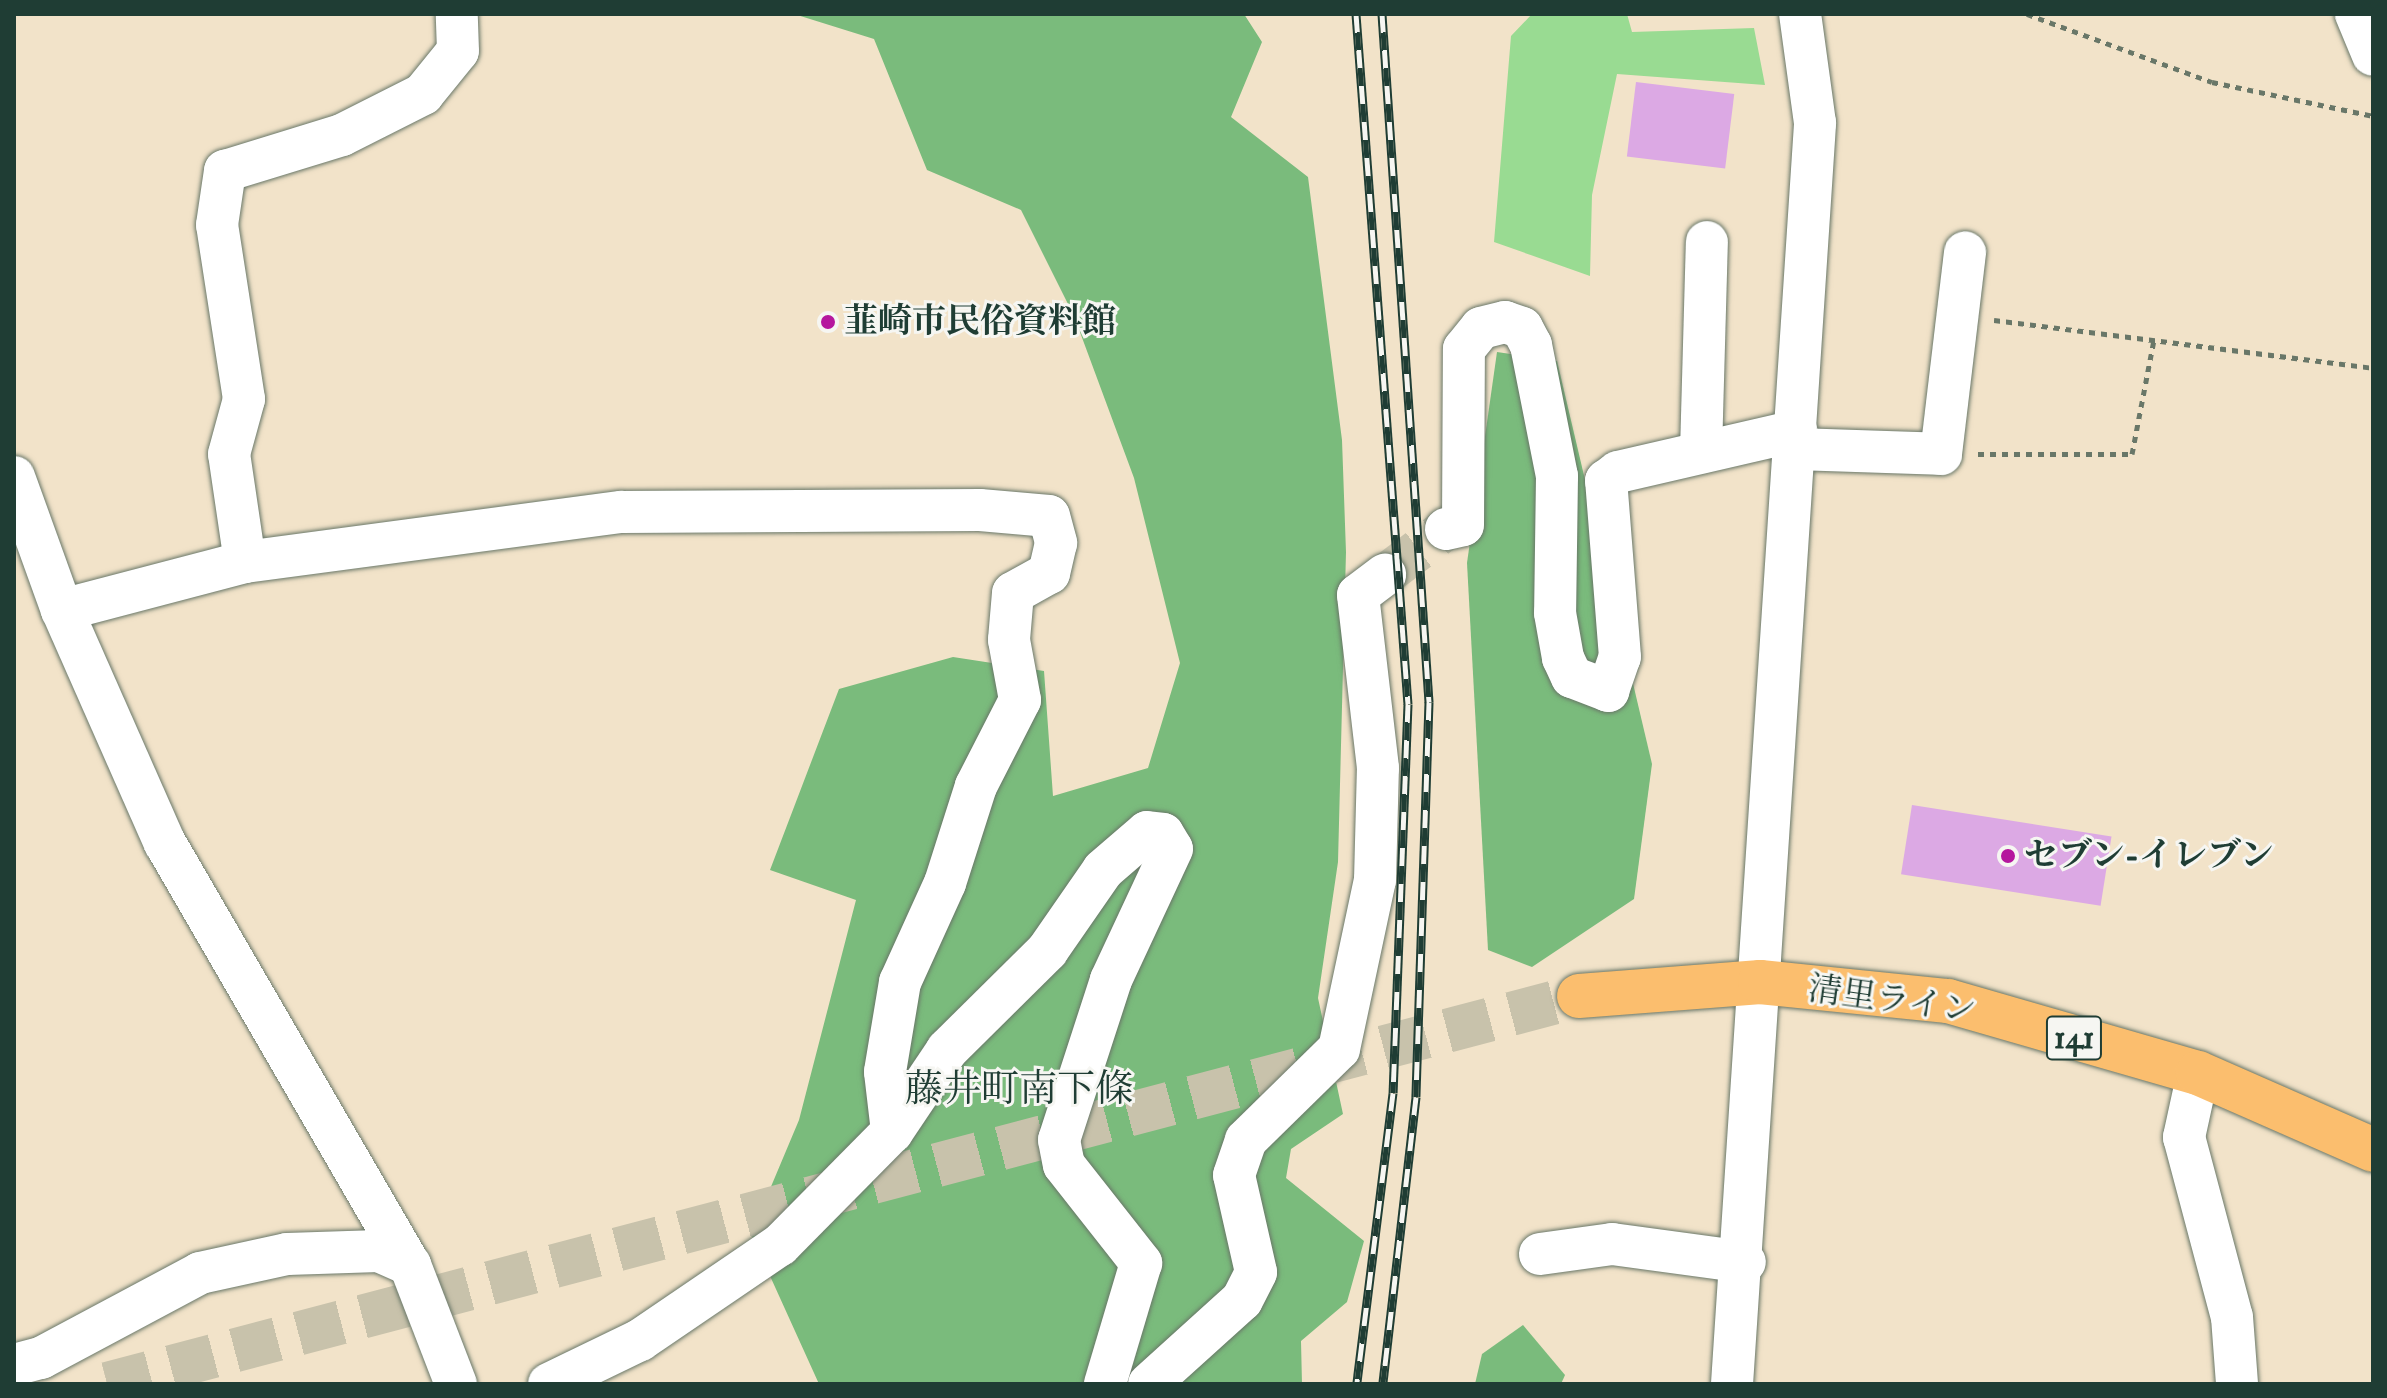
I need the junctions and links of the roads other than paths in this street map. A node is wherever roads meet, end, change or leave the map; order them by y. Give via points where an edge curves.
1 (457, 14) edge
2 (1800, 14) edge
3 (2356, 14) edge
4 (2373, 55) edge
5 (1707, 242) dead end
6 (1965, 252) dead end
7 (1795, 440) junction
8 (1701, 452) junction
9 (14, 477) edge
10 (1446, 529) tunnel mouth
11 (245, 562) junction
12 (1385, 575) tunnel mouth
13 (62, 610) junction
14 (1760, 982) junction
15 (1579, 996) tunnel mouth
16 (2198, 1073) junction
17 (892, 1132) junction
18 (2373, 1150) edge
19 (1540, 1254) dead end
20 (1745, 1262) junction
21 (410, 1265) junction
22 (14, 1365) edge
23 (562, 1381) edge
24 (456, 1384) edge
25 (1105, 1384) edge
26 (1149, 1384) edge
27 (1732, 1384) edge
28 (2237, 1384) edge

1 - 11 street via 458,51 423,94 342,135 225,171 217,225 244,399 229,454
2 - 7 street via 1815,123
3 - 4 street
5 - 8 street
6 - 7 street via 1941,454
7 - 8 street
7 - 14 street
8 - 10 street via 1618,472 1606,481 1620,657 1608,691 1572,677 1563,658 1555,613 1557,476 1531,345 1522,328 1505,322 1481,328 1464,349 1463,525
9 - 13 street
11 - 13 street
11 - 17 street via 621,512 980,510 1049,516 1056,543 1049,573 1013,593 1009,640 1020,700 976,786 945,883 900,982 885,1072
12 - 26 street via 1358,595 1378,768 1375,880 1339,1049 1246,1140 1234,1175 1256,1272 1242,1300
13 - 21 street via 165,843
14 - 15 highway, 清里ライン / 141
14 - 16 highway, 清里ライン / 141 via 1948,1001
14 - 20 street
16 - 18 highway, 清里ライン / 141
16 - 28 street via 2184,1137 2232,1317
17 - 23 street via 780,1245 640,1340
17 - 25 street via 947,1050 1047,951 1103,870 1147,832 1163,834 1172,849 1166,867 1111,980 1059,1140 1064,1165 1141,1263
19 - 20 street via 1612,1244
20 - 27 street
21 - 22 street via 379,1251 287,1254 200,1273 41,1358
21 - 24 street

